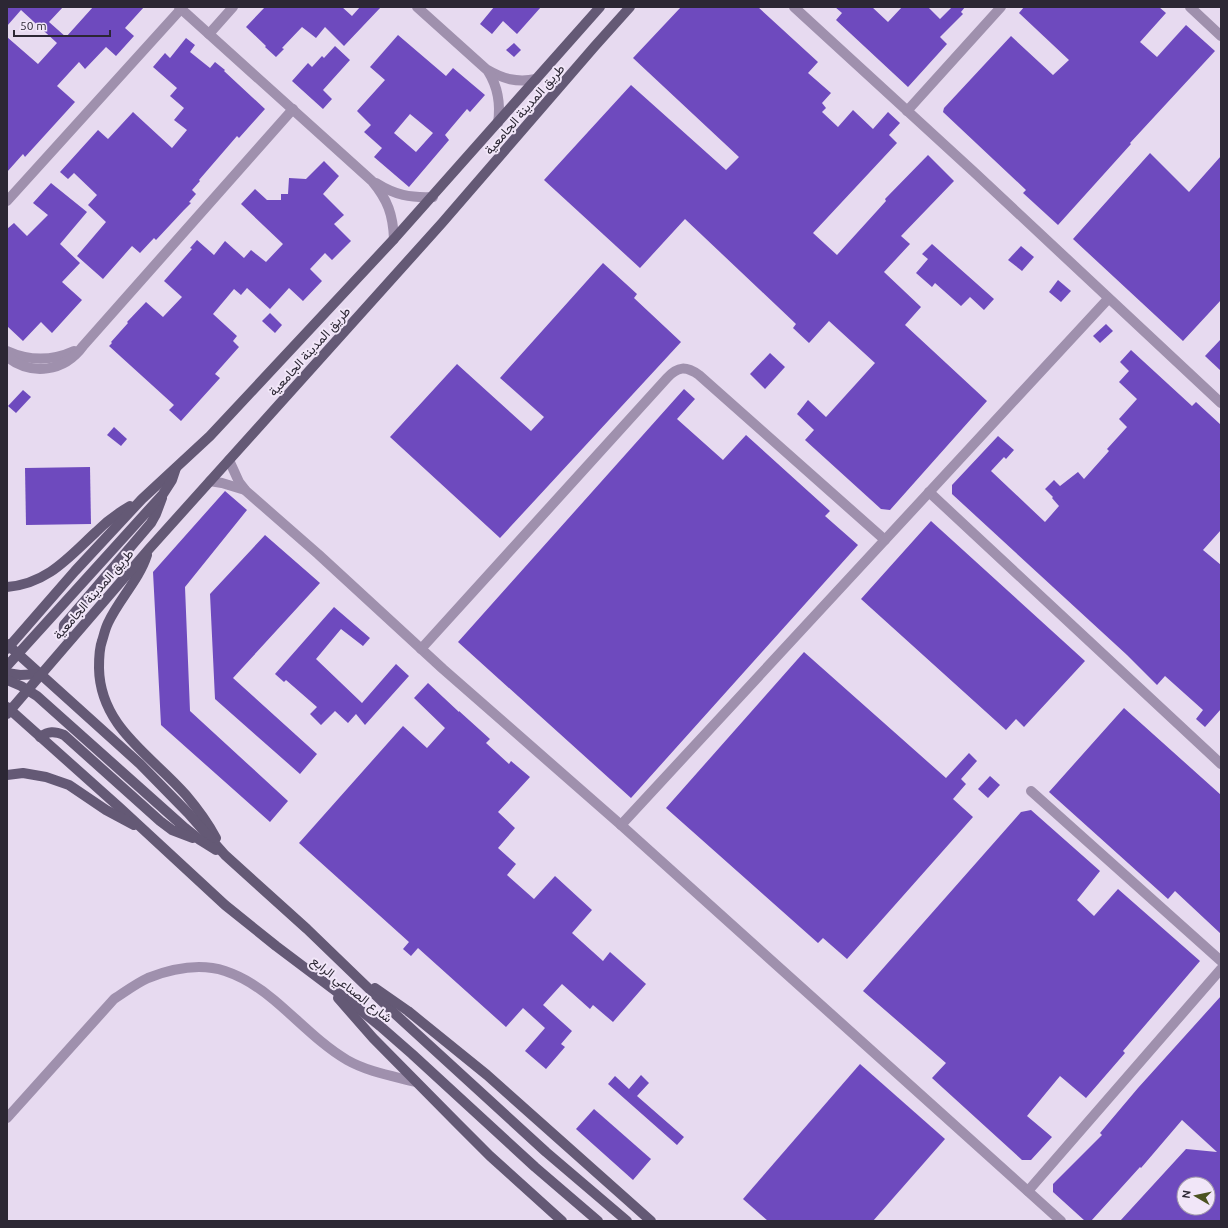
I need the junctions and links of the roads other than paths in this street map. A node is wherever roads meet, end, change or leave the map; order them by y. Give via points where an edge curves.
1 (233, 7) edge
2 (417, 7) edge
3 (600, 7) edge
4 (630, 7) edge
5 (794, 7) edge
6 (1001, 7) edge
7 (1190, 7) edge
8 (180, 8) edge
9 (209, 34) junction
10 (1221, 36) edge
11 (486, 69) junction
12 (536, 79) junction
13 (293, 109) junction
14 (907, 111) junction
15 (498, 123) junction
16 (372, 181) junction
17 (433, 197) junction
18 (7, 201) edge
19 (394, 239) junction
20 (1108, 299) junction
21 (83, 346) junction
22 (7, 351) edge
23 (7, 357) edge
24 (1221, 403) edge
25 (229, 460) junction
26 (176, 468) junction
27 (210, 481) junction
28 (246, 491) junction
29 (929, 492) junction
30 (163, 494) junction
31 (142, 499) junction
32 (885, 540) junction
33 (149, 549) junction
34 (7, 587) edge
35 (72, 638) junction
36 (8, 646) edge
37 (421, 649) junction
38 (9, 671) edge
39 (41, 674) junction
40 (28, 689) junction
41 (8, 708) edge
42 (40, 737) junction
43 (1221, 764) edge
44 (7, 775) edge
45 (1031, 791) dead end
46 (621, 825) junction
47 (144, 830) junction
48 (200, 840) junction
49 (225, 855) junction
50 (1221, 961) edge
51 (1221, 969) edge
52 (353, 974) junction
53 (326, 984) junction
54 (416, 1082) junction
55 (7, 1118) edge
56 (1028, 1191) junction
57 (562, 1221) edge
58 (598, 1221) edge
59 (627, 1221) edge
60 (651, 1221) edge
61 (1061, 1221) edge

1 - 9 street
2 - 11 street
3 - 12 main road, طريق المدينة الجامعية
4 - 25 main road, طريق المدينة الجامعية via 442,223
5 - 14 street
6 - 14 street
7 - 10 street
8 - 9 street
8 - 18 street
9 - 13 street
11 - 12 street via 495,75 515,81
11 - 15 street via 495,84 500,100
12 - 15 main road, طريق المدينة الجامعية
13 - 16 street
13 - 21 street
14 - 20 street
15 - 17 main road, طريق المدينة الجامعية
16 - 17 street via 394,193 419,198
16 - 19 street via 391,214
17 - 19 main road, طريق المدينة الجامعية
19 - 26 main road, طريق المدينة الجامعية via 210,436
20 - 24 street
20 - 29 street
21 - 22 street via 64,356 43,359 23,357
21 - 23 street via 68,361 49,369 28,367
25 - 27 main road, طريق المدينة الجامعية
25 - 28 street
26 - 30 main road
26 - 31 main road, طريق المدينة الجامعية
27 - 28 street
27 - 33 main road, طريق المدينة الجامعية
28 - 37 street via 330,564
29 - 32 street
29 - 43 street
30 - 35 main road via 151,523 64,625 64,634
30 - 38 main road
31 - 34 main road via 110,519 54,571 23,584
31 - 36 main road, طريق المدينة الجامعية
32 - 37 street via 699,375 691,369 682,368 673,371
32 - 46 street
33 - 35 main road, طريق المدينة الجامعية
33 - 49 main road via 140,572 108,623 101,643 100,684 115,721 186,795 214,833
35 - 39 main road, طريق المدينة الجامعية
36 - 38 main road, شارع الصناعي الرابع
37 - 46 street
38 - 39 main road, شارع الصناعي الرابع
38 - 39 main road via 25,675
38 - 40 main road
39 - 40 main road, طريق المدينة الجامعية
39 - 49 main road, شارع الصناعي الرابع via 140,764
40 - 41 main road, طريق المدينة الجامعية
40 - 48 main road
41 - 42 main road, شارع الصناعي الرابع
42 - 47 main road, شارع الصناعي الرابع
42 - 48 main road via 47,732 64,735 160,821 172,830
44 - 47 main road via 23,773 69,785 124,821
45 - 50 street
46 - 56 street
47 - 53 main road, شارع الصناعي الرابع via 225,905
48 - 49 main road
49 - 52 main road, شارع الصناعي الرابع
51 - 56 street
52 - 59 main road, شارع الصناعي الرابع via 546,1152
52 - 60 main road via 408,1011 487,1075
53 - 54 main road
53 - 58 main road, شارع الصناعي الرابع via 406,1049
54 - 55 street via 362,1068 347,1060 259,988 242,978 224,971 186,968 148,978 114,999
54 - 57 main road via 490,1156
56 - 61 street

